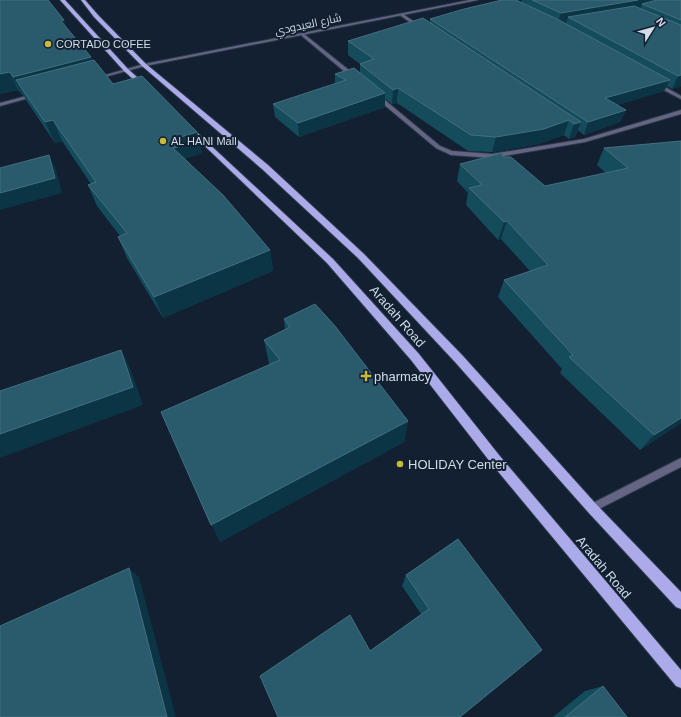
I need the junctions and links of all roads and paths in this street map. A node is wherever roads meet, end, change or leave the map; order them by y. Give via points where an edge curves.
1 (62, 0) edge
2 (83, 0) edge
3 (476, 0) edge
4 (402, 14) junction
5 (427, 32) edge
6 (303, 35) junction
7 (144, 65) junction
8 (126, 70) junction
9 (358, 80) edge
10 (88, 81) edge
11 (653, 83) edge
12 (371, 91) edge
13 (150, 92) edge
14 (43, 93) edge
15 (681, 98) edge
16 (0, 105) edge
17 (681, 112) edge
18 (180, 120) edge
19 (579, 135) edge
20 (585, 140) junction
21 (681, 462) edge
22 (592, 508) junction
23 (681, 602) edge
24 (681, 681) edge

1 - 8 main road
2 - 7 main road, Aradah Road
3 - 4 street, شارع العيدودي
4 - 5 street
4 - 6 street, شارع العيدودي
6 - 7 street, شارع العيدودي
6 - 9 street
7 - 8 street, شارع العيدودي
7 - 22 main road, Aradah Road via 265,167 361,256 459,359
8 - 10 street, شارع العيدودي
8 - 13 main road
11 - 15 street
12 - 20 street via 438,147 451,152 492,156
14 - 16 street
17 - 20 street
18 - 24 main road, Aradah Road via 330,261 415,357 495,459
19 - 20 street
21 - 22 street
22 - 23 main road, Aradah Road

